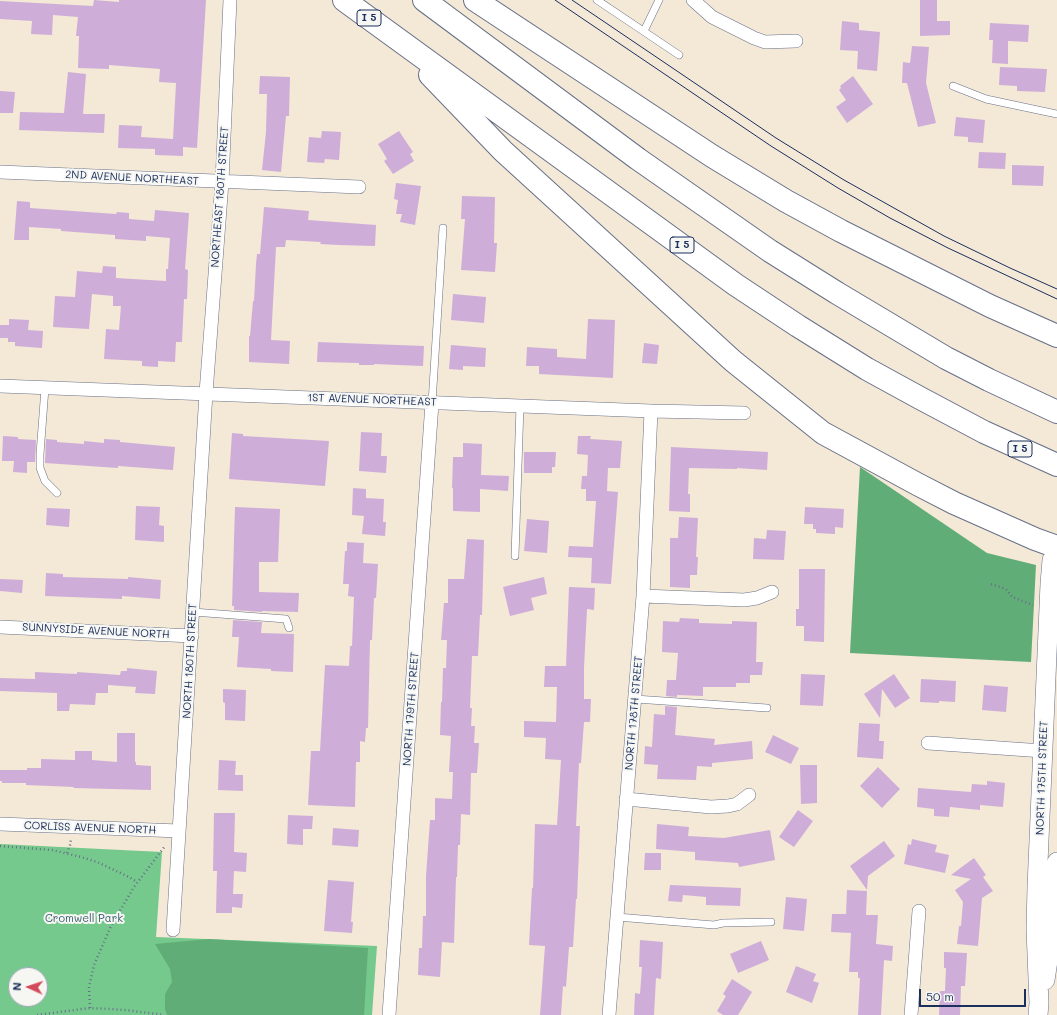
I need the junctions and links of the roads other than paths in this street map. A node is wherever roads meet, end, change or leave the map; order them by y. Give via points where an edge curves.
1 (230, 0) edge
2 (344, 0) edge
3 (424, 0) edge
4 (474, 0) edge
5 (597, 0) edge
6 (659, 0) edge
7 (693, 0) edge
8 (644, 30) junction
9 (394, 37) junction
10 (796, 41) dead end
11 (678, 54) dead end
12 (954, 86) dead end
13 (1057, 114) edge
14 (0, 172) edge
15 (222, 182) junction
16 (359, 187) dead end
17 (443, 228) dead end
18 (1057, 336) edge
19 (0, 386) edge
20 (45, 388) junction
21 (206, 393) junction
22 (432, 403) junction
23 (520, 406) junction
24 (651, 411) junction
25 (1057, 412) edge
26 (744, 413) dead end
27 (1057, 466) edge
28 (56, 493) dead end
29 (1057, 547) edge
30 (1057, 555) edge
31 (515, 556) dead end
32 (772, 592) dead end
33 (643, 596) junction
34 (193, 612) junction
35 (0, 627) edge
36 (289, 628) dead end
37 (192, 636) junction
38 (635, 700) junction
39 (767, 708) dead end
40 (928, 743) dead end
41 (1043, 751) junction
42 (749, 795) dead end
43 (626, 799) junction
44 (0, 824) edge
45 (180, 831) junction
46 (1057, 862) edge
47 (919, 911) dead end
48 (617, 917) junction
49 (771, 922) dead end
50 (173, 930) dead end
51 (1038, 1009) edge
52 (389, 1015) edge
53 (609, 1015) edge
54 (912, 1015) edge

1 - 15 street, NORTHEAST 180TH STREET
2 - 9 highway, I 5
3 - 25 highway via 638,159 770,251 907,336 989,380
4 - 18 highway via 712,156 786,201 990,306
5 - 8 lane
6 - 8 lane
7 - 10 street via 712,17 754,38 765,42
8 - 11 lane
9 - 27 highway, I 5 via 736,285 798,326 867,369 984,432
9 - 29 highway via 514,162 733,361 823,433 954,503
12 - 13 lane via 986,99
14 - 15 street, 2ND AVENUE NORTHEAST
15 - 16 street, 2ND AVENUE NORTHEAST
15 - 21 street, NORTHEAST 180TH STREET
17 - 22 lane
19 - 20 street, 1ST AVENUE NORTHEAST
20 - 21 street, 1ST AVENUE NORTHEAST
20 - 28 lane via 40,468 45,481
21 - 22 street, 1ST AVENUE NORTHEAST
21 - 34 street, NORTH 180TH STREET
22 - 23 street, 1ST AVENUE NORTHEAST
22 - 52 street, NORTH 179TH STREET
23 - 24 street, 1ST AVENUE NORTHEAST
23 - 31 lane
24 - 26 street, 1ST AVENUE NORTHEAST
24 - 33 street, NORTH 178TH STREET
30 - 41 main road, NORTH 175TH STREET via 1052,560
32 - 33 street via 744,600
33 - 38 street, NORTH 178TH STREET
34 - 36 lane via 286,619
34 - 37 street, NORTH 180TH STREET
35 - 37 street, SUNNYSIDE AVENUE NORTH
37 - 45 street, NORTH 180TH STREET
38 - 39 lane
38 - 43 street, NORTH 178TH STREET
40 - 41 street
41 - 51 main road, NORTH 175TH STREET via 1036,929
42 - 43 street via 738,804 711,807
43 - 48 street, NORTH 178TH STREET
44 - 45 street, CORLISS AVENUE NORTH
45 - 50 street, NORTH 180TH STREET
46 - 51 main road, NORTH 175TH STREET via 1049,954
47 - 54 street
48 - 49 lane via 714,924
48 - 53 street, NORTH 178TH STREET

